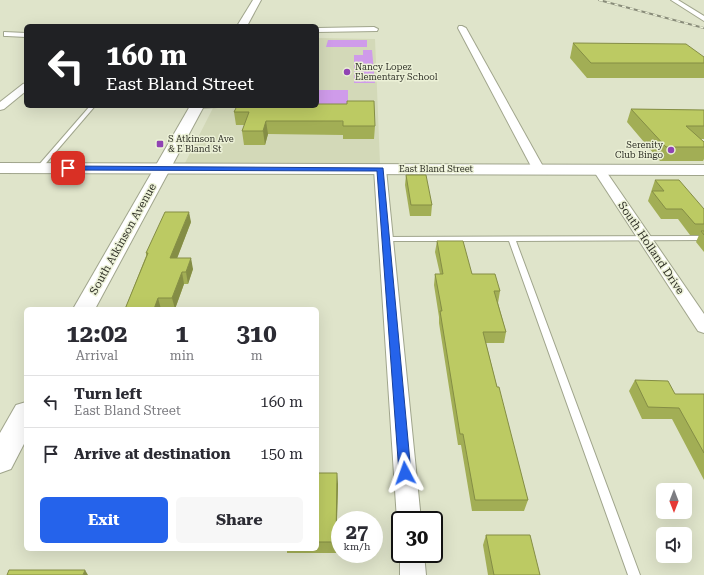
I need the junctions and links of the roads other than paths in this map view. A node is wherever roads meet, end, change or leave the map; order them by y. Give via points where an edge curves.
1 (257, 0) edge
2 (674, 0) edge
3 (704, 18) edge
4 (243, 24) edge
5 (462, 28) dead end
6 (374, 29) dead end
7 (319, 30) edge
8 (7, 34) dead end
9 (24, 35) edge
10 (24, 88) edge
11 (0, 107) edge
12 (91, 108) edge
13 (196, 108) edge
14 (0, 168) edge
15 (39, 168) junction
16 (162, 168) junction
17 (380, 169) junction
18 (539, 170) junction
19 (599, 170) junction
20 (704, 170) edge
21 (644, 238) junction
22 (704, 238) edge
23 (386, 239) junction
24 (512, 239) junction
25 (85, 307) edge
26 (704, 327) edge
27 (24, 417) edge
28 (0, 460) edge
29 (408, 511) edge
30 (412, 563) edge
31 (413, 575) edge
32 (634, 575) edge

1 - 4 main road
2 - 3 street
5 - 18 street
6 - 7 street
8 - 9 street
10 - 11 street
12 - 15 lane
13 - 16 main road, South Atkinson Avenue
14 - 15 street, East Bland Street
15 - 16 street, East Bland Street
16 - 17 street, East Bland Street
16 - 25 main road, South Atkinson Avenue
17 - 18 street, East Bland Street
17 - 23 street
18 - 19 street, East Bland Street
19 - 20 street, East Bland Street
19 - 21 street, South Holland Drive
21 - 22 lane
21 - 24 lane
21 - 26 street, South Holland Drive
23 - 24 lane
23 - 29 street
24 - 32 lane
27 - 28 main road
30 - 31 street

